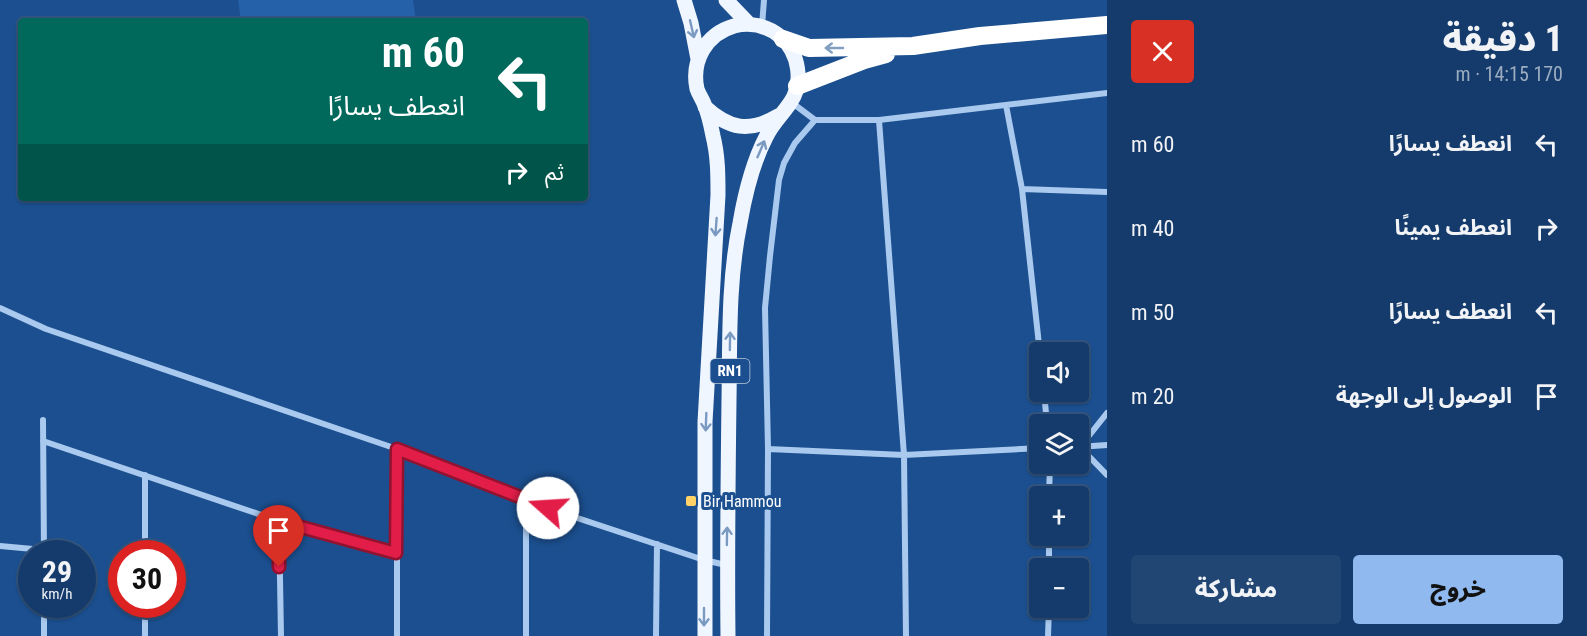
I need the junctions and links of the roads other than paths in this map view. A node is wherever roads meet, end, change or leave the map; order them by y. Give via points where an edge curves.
1 (684, 0) edge
2 (726, 0) edge
3 (764, 0) edge
4 (756, 25) junction
5 (1107, 25) edge
6 (783, 39) junction
7 (913, 46) junction
8 (698, 59) junction
9 (1107, 93) edge
10 (794, 94) junction
11 (1006, 105) junction
12 (705, 107) junction
13 (780, 115) junction
14 (814, 120) junction
15 (879, 120) junction
16 (1022, 189) junction
17 (1107, 192) edge
18 (0, 308) edge
19 (1039, 342) edge
20 (1107, 413) edge
21 (43, 420) dead end
22 (1089, 435) edge
23 (43, 441) junction
24 (1107, 445) edge
25 (1089, 446) edge
26 (768, 448) junction
27 (397, 449) junction
28 (1029, 449) edge
29 (904, 455) junction
30 (1089, 457) edge
31 (145, 475) junction
32 (1107, 475) edge
33 (526, 501) junction
34 (279, 521) junction
35 (44, 540) edge
36 (145, 540) edge
37 (657, 544) junction
38 (0, 546) edge
39 (18, 548) edge
40 (396, 553) junction
41 (704, 560) junction
42 (727, 565) junction
43 (44, 618) edge
44 (145, 618) edge
45 (1048, 618) edge
46 (44, 636) edge
47 (145, 636) edge
48 (281, 636) edge
49 (397, 636) edge
50 (526, 636) edge
51 (656, 636) edge
52 (705, 636) edge
53 (728, 636) edge
54 (768, 636) edge
55 (906, 636) edge
56 (1048, 636) edge

1 -> 8 main road, RN1
2 - 4 main road
3 - 4 street
4 - 6 main road
4 - 8 main road via 729,28 716,35
5 - 7 highway
7 -> 6 highway via 809,48
6 - 10 main road via 798,69
7 - 10 highway via 864,60
8 - 12 main road, RN1 via 695,75
9 - 11 street
10 - 13 main road, RN1
10 - 14 street
11 - 15 street
11 - 16 street
12 - 13 main road, RN1 via 733,125 749,127
12 -> 41 main road, RN1 via 714,140 718,195 705,422
42 -> 13 main road, RN1 via 731,298 739,224 752,170
14 - 15 street
14 - 26 street via 795,143 779,180 765,308
15 - 29 street
16 - 17 street
16 - 19 street
18 - 27 street via 45,329
20 - 22 street
21 - 23 street
23 - 31 street
23 - 35 street
24 - 25 street
26 - 29 street
26 - 54 street
27 - 33 street
27 - 40 street
28 - 29 street
29 - 55 street
30 - 32 street
31 - 34 street
31 - 36 street
33 - 37 street
33 - 50 street
34 - 40 street
34 - 48 street
37 - 41 street
37 - 51 street
38 - 39 street
40 - 49 street
41 - 42 street
41 -> 52 main road, RN1
42 - 53 main road, RN1
43 - 46 street
44 - 47 street
45 - 56 street

